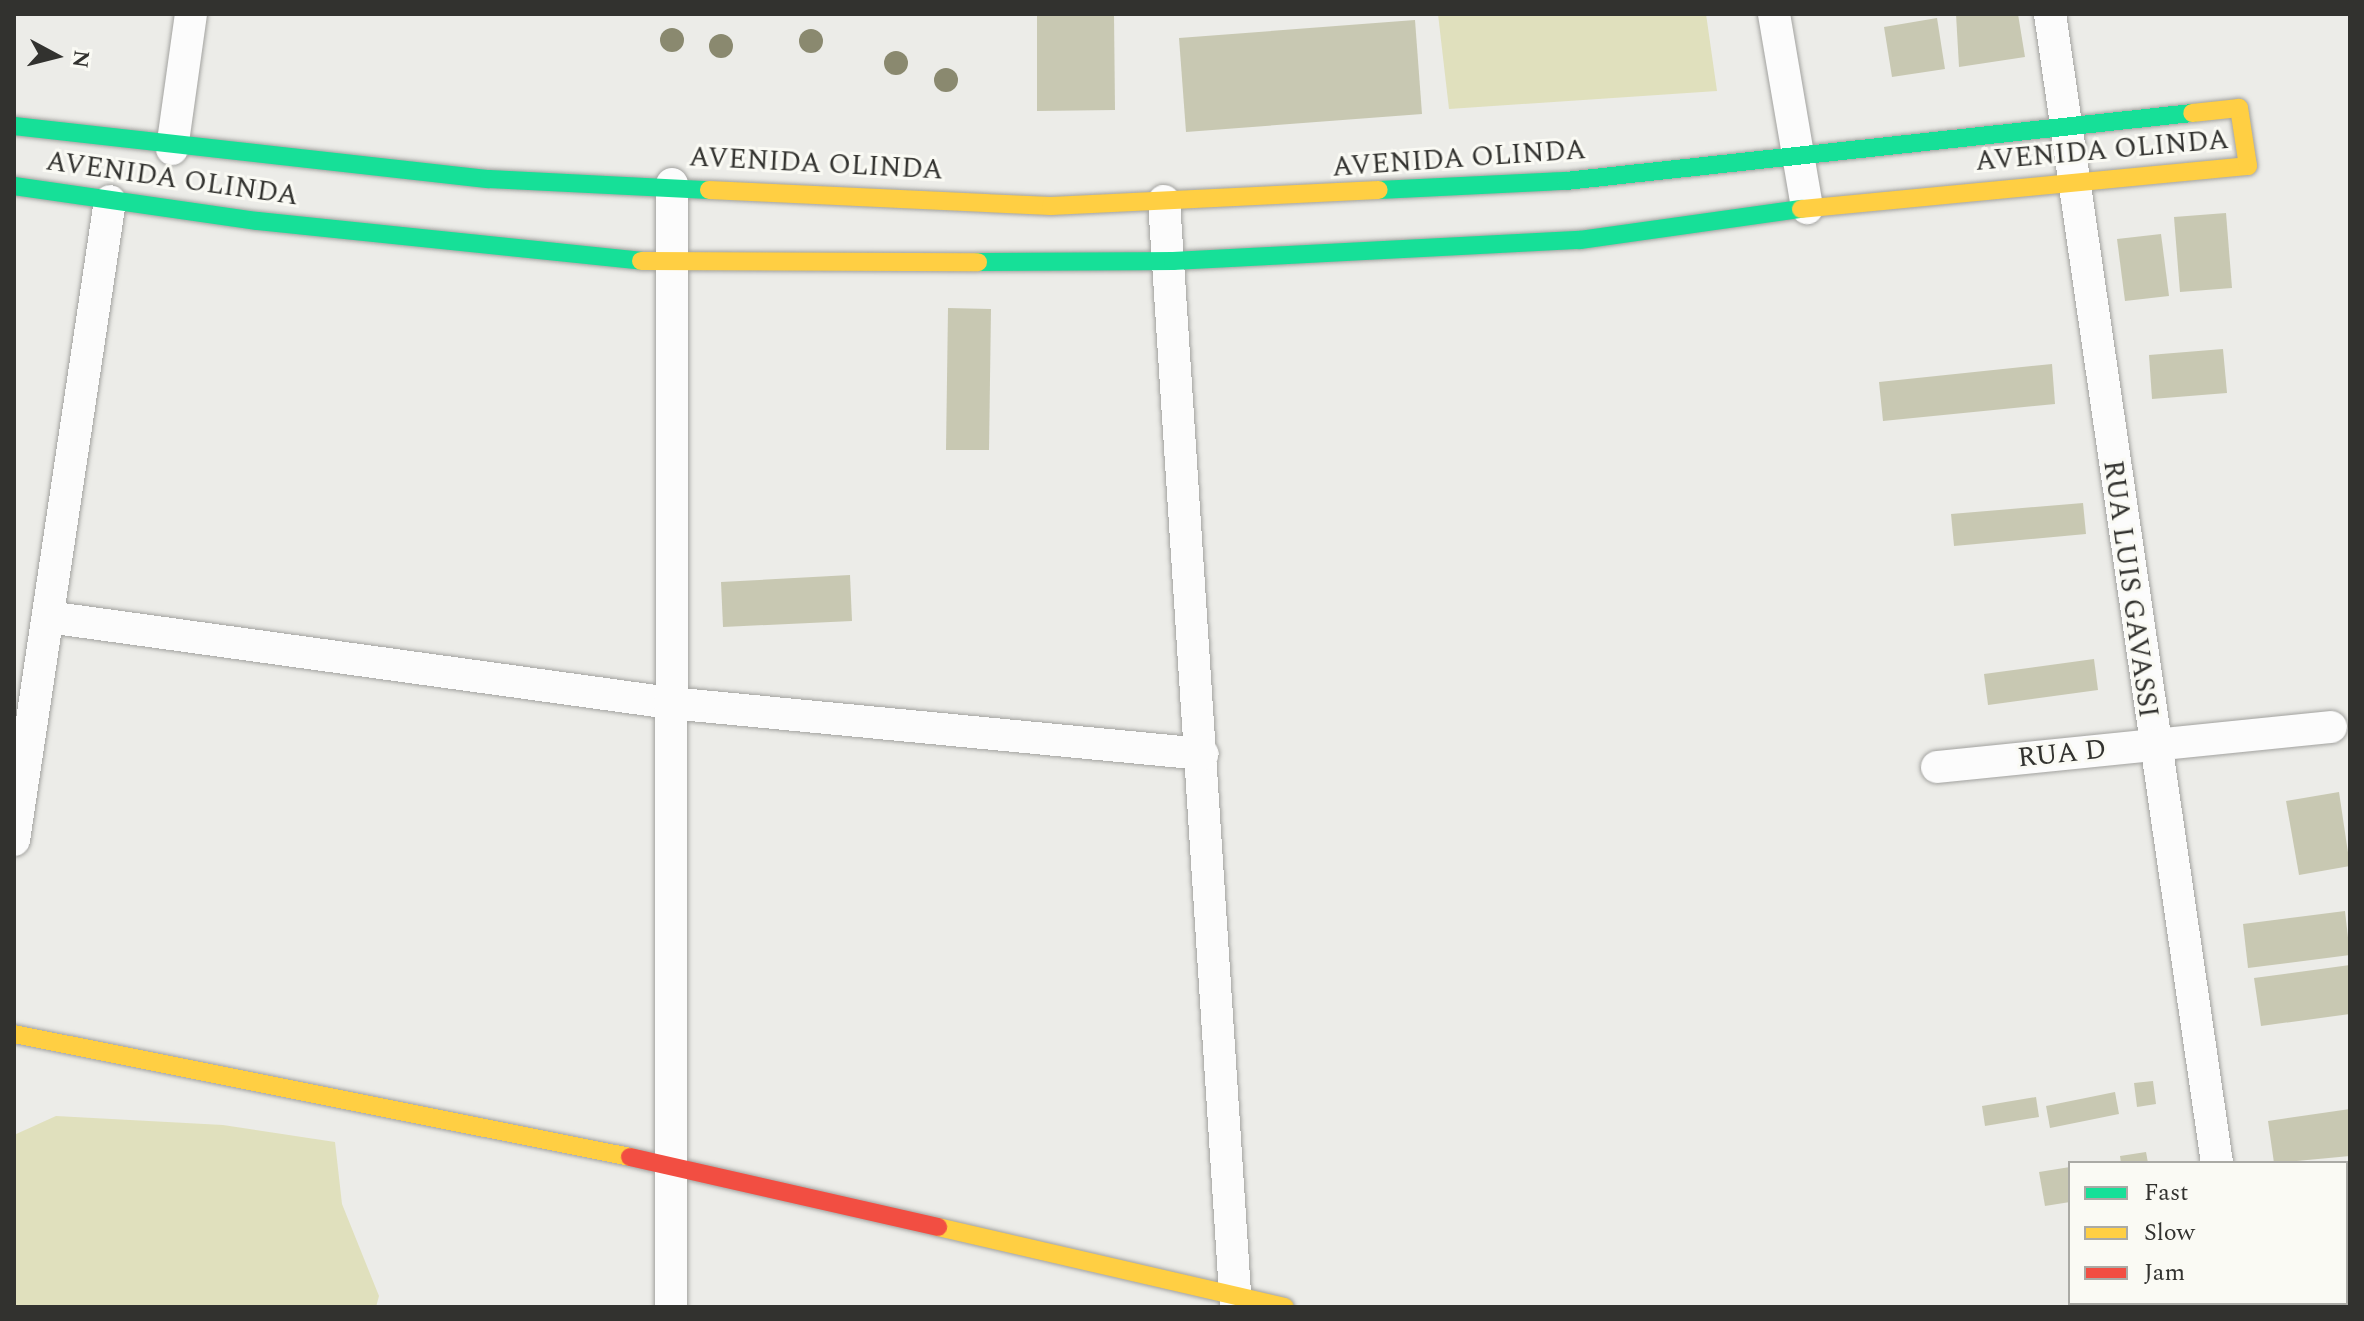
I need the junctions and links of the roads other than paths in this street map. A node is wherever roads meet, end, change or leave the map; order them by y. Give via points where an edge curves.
1 (191, 14) edge
2 (1774, 14) edge
3 (2050, 14) edge
4 (14, 126) edge
5 (2066, 126) junction
6 (172, 149) junction
7 (1797, 153) junction
8 (389, 167) junction
9 (2073, 180) junction
10 (672, 184) junction
11 (14, 186) edge
12 (110, 201) junction
13 (1164, 201) junction
14 (1807, 208) junction
15 (386, 233) junction
16 (1173, 261) junction
17 (668, 264) junction
18 (48, 617) junction
19 (670, 703) junction
20 (2331, 727) dead end
21 (2152, 744) junction
22 (1203, 754) junction
23 (1937, 767) dead end
24 (14, 840) edge
25 (14, 1034) edge
26 (2217, 1161) edge
27 (673, 1166) junction
28 (1236, 1301) edge
29 (2276, 1305) edge
30 (671, 1307) edge
31 (1285, 1307) edge
32 (2256, 1307) edge

1 - 6 street
2 - 7 street
3 - 5 street, RUA LUIS GAVASSI
4 - 6 street, AVENIDA OLINDA
5 - 7 street, AVENIDA OLINDA
5 - 9 street, RUA LUIS GAVASSI
5 - 9 street, AVENIDA OLINDA via 2239,108 2248,166
6 - 8 street, AVENIDA OLINDA
7 - 13 street, AVENIDA OLINDA via 1566,181
7 - 14 street
8 - 10 street, AVENIDA OLINDA via 489,179
8 - 15 street
9 - 14 street, AVENIDA OLINDA
9 - 21 street, RUA LUIS GAVASSI
10 - 13 street, AVENIDA OLINDA via 1051,206
10 - 17 street
11 - 12 street, AVENIDA OLINDA
12 - 15 street, AVENIDA OLINDA
12 - 18 street
13 - 16 street
14 - 16 street, AVENIDA OLINDA via 1580,240
15 - 17 street, AVENIDA OLINDA
16 - 17 street, AVENIDA OLINDA
16 - 22 street
17 - 19 street
18 - 19 street
18 - 24 street
19 - 22 street
19 - 27 street
20 - 21 street, RUA D
21 - 23 street, RUA D
21 - 26 street, RUA LUIS GAVASSI
22 - 28 street
25 - 27 street
27 - 28 street
27 - 30 street
28 - 31 street
29 - 32 street

